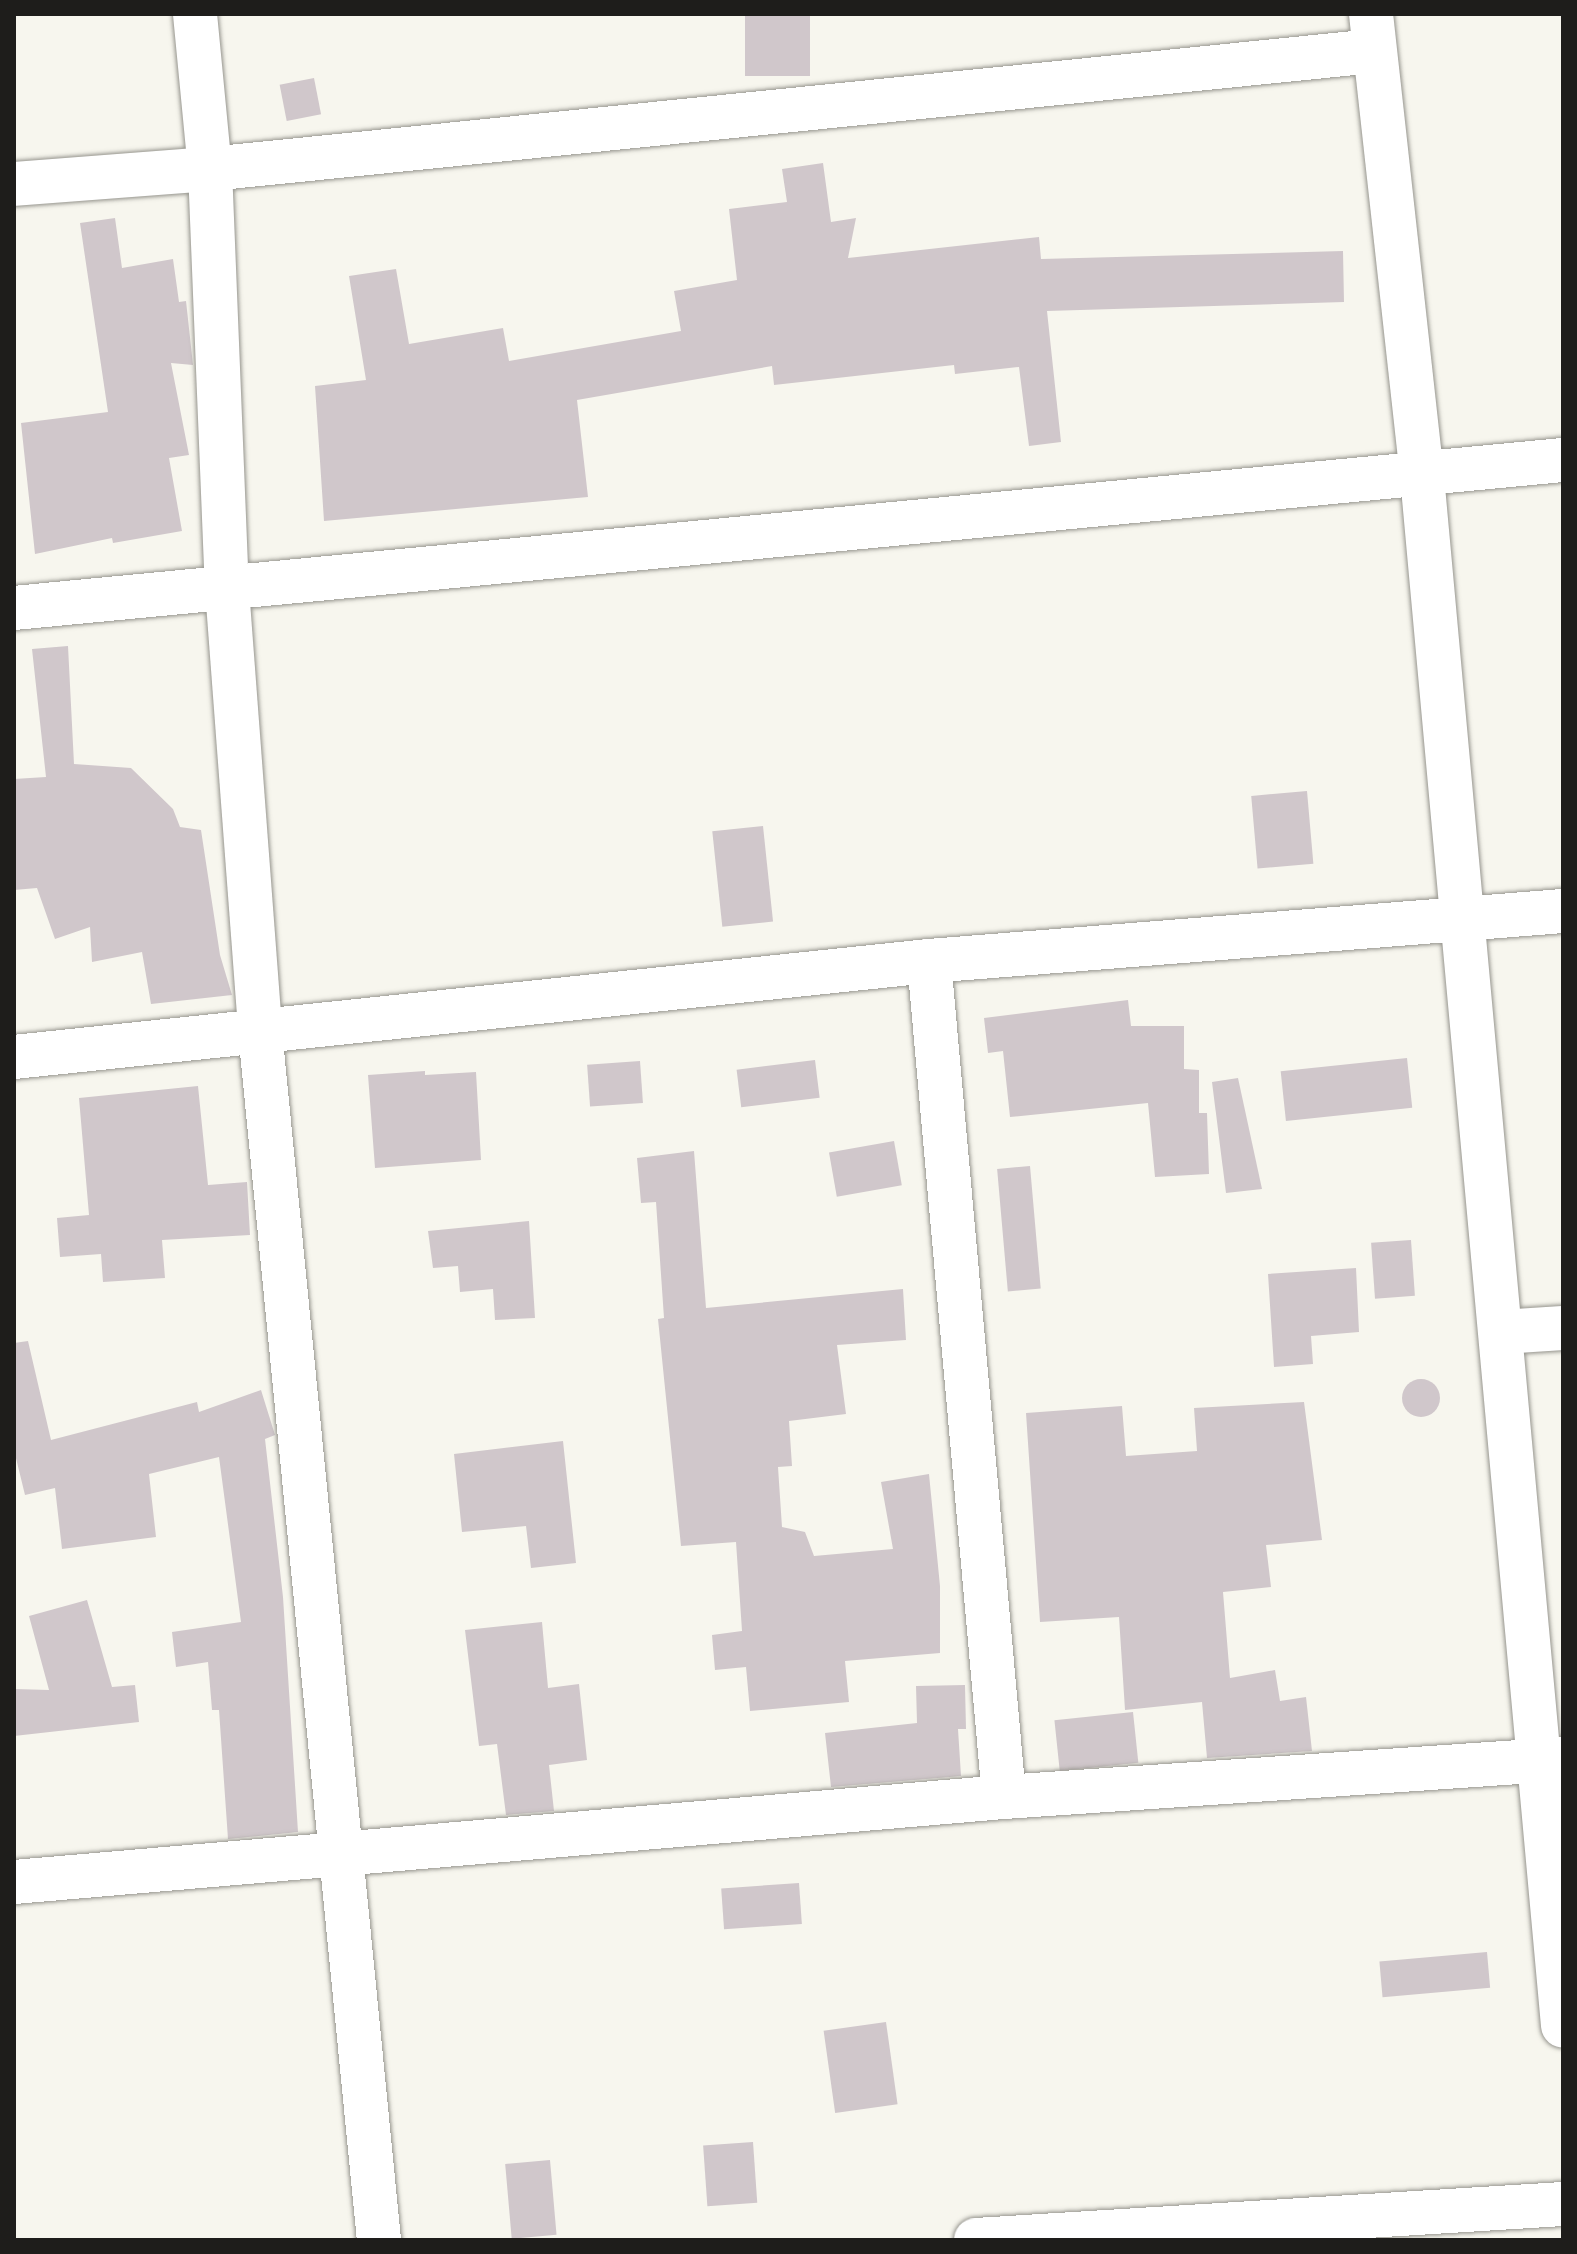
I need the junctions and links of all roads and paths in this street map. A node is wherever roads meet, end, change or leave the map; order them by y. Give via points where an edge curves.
1 (195, 14) edge
2 (1372, 32) edge
3 (210, 169) junction
4 (14, 184) edge
5 (1563, 460) edge
6 (1422, 476) junction
7 (227, 589) junction
8 (14, 608) edge
9 (1563, 911) edge
10 (1463, 919) junction
11 (929, 961) junction
12 (260, 1031) junction
13 (14, 1057) edge
14 (1563, 1328) edge
15 (1501, 1332) junction
16 (1552, 1760) edge
17 (1004, 1797) junction
18 (341, 1854) junction
19 (14, 1882) edge
20 (1563, 2026) edge
21 (1563, 2204) edge
22 (379, 2240) edge
23 (976, 2240) edge

1 - 3 street
2 - 3 street
2 - 6 street
3 - 4 street
3 - 7 street
5 - 6 street
6 - 7 street
6 - 10 street
7 - 8 street
7 - 12 street
9 - 10 street
10 - 11 street
10 - 15 street
11 - 12 street
11 - 17 street
12 - 13 street
12 - 18 street
14 - 15 street
15 - 16 street
16 - 17 street
16 - 20 street
17 - 18 street
18 - 19 street
18 - 22 street
21 - 23 street

